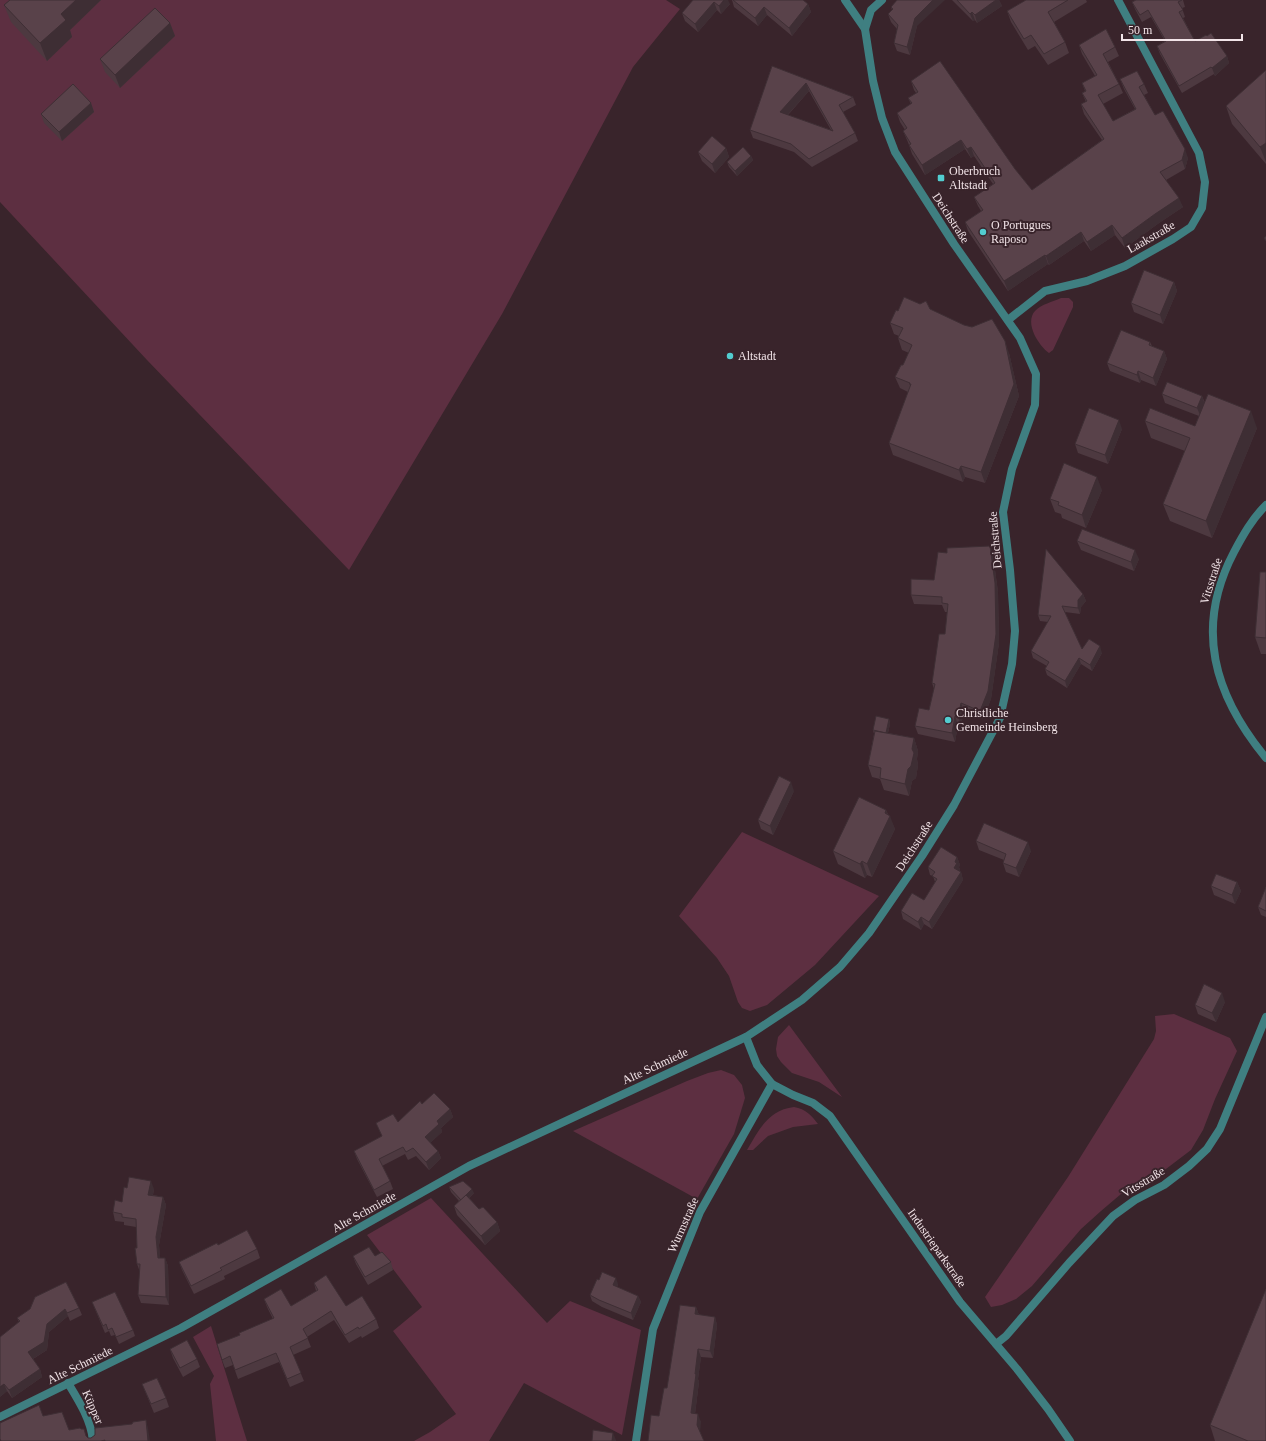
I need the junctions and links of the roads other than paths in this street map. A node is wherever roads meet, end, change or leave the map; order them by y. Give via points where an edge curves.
1 (845, 0) edge
2 (882, 0) edge
3 (1118, 0) edge
4 (865, 29) junction
5 (1008, 320) junction
6 (1266, 505) edge
7 (1266, 758) edge
8 (1266, 1017) edge
9 (746, 1037) junction
10 (772, 1084) junction
11 (996, 1344) junction
12 (68, 1383) junction
13 (0, 1417) edge
14 (93, 1441) edge
15 (636, 1441) edge
16 (1070, 1441) edge

1 - 4 street, Deichstraße
2 - 4 street via 871,10
3 - 5 street, Laakstraße via 1199,153 1205,182 1202,208 1190,227 1173,240 1125,266 1087,282 1045,291
4 - 5 street, Deichstraße via 882,118 895,152 954,244
5 - 9 street, Deichstraße via 1020,338 1036,374 1035,405 1012,468 1003,512 1015,631 1012,664 1000,718 954,805 869,933 840,966 802,1000
6 - 7 street, Vitsstraße via 1242,535 1229,561 1214,608 1212,632 1220,678 1231,706
8 - 11 street, Vitsstraße via 1220,1129 1207,1149 1164,1185 1135,1200 1113,1216
9 - 10 street via 757,1066
9 - 12 street, Alte Schmiede via 469,1166 181,1328
10 - 11 street, Industrieparkstraße via 813,1103 830,1116 960,1302
10 - 15 street, Wurmstraße via 700,1212 653,1329
11 - 16 street, Industrieparkstraße via 1017,1368
12 - 13 street, Alte Schmiede
12 - 14 street, Küpper via 82,1406

